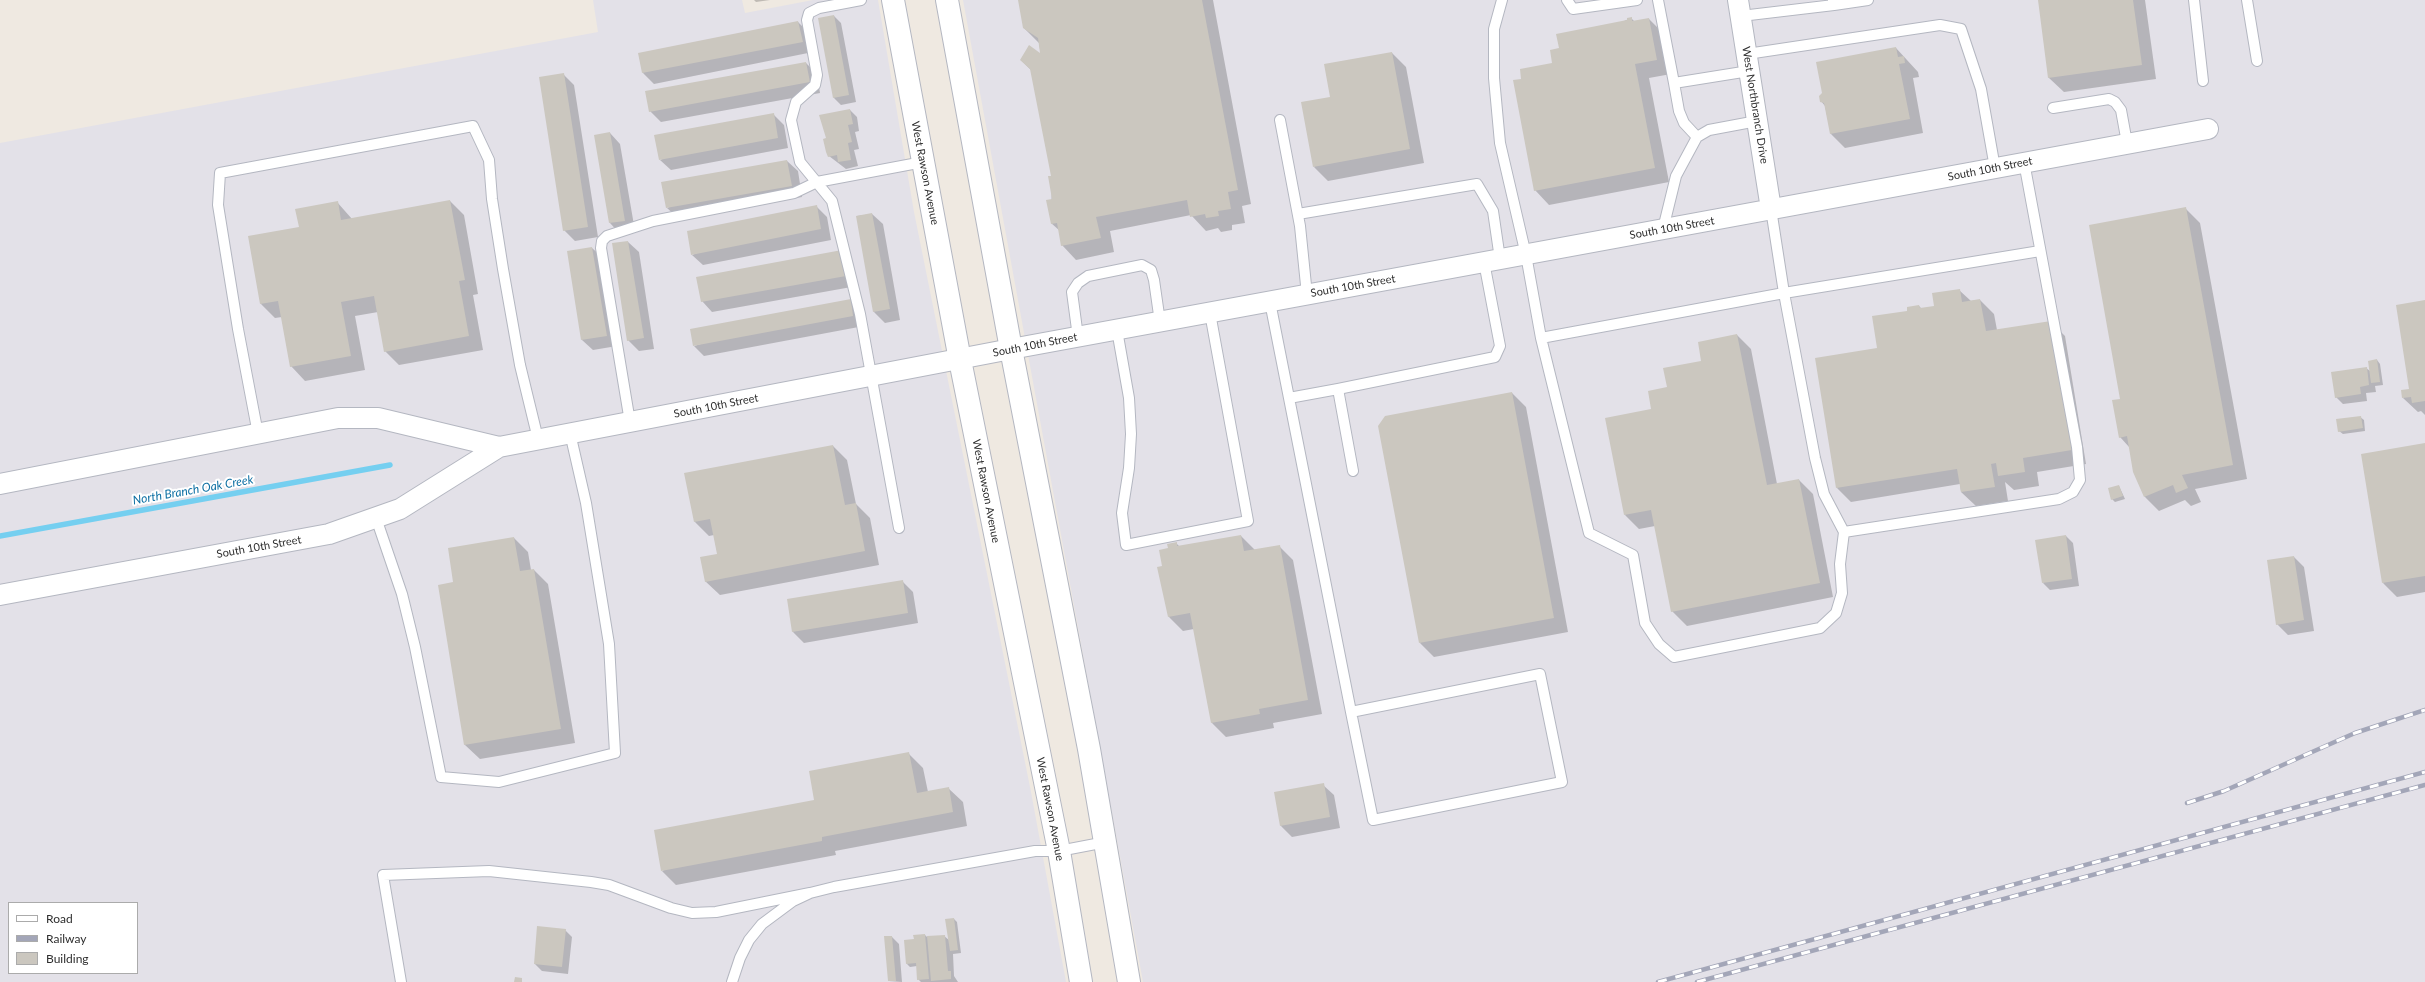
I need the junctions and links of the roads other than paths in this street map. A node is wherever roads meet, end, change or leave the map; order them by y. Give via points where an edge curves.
1 (861, 0) edge
2 (893, 0) edge
3 (947, 0) edge
4 (1502, 0) edge
5 (1567, 0) edge
6 (1637, 0) edge
7 (1658, 0) edge
8 (1868, 0) edge
9 (2194, 0) edge
10 (2247, 0) edge
11 (1612, 2) edge
12 (1834, 3) edge
13 (1740, 8) edge
14 (2257, 61) dead end
15 (1748, 63) junction
16 (2203, 81) dead end
17 (1674, 83) junction
18 (2053, 108) dead end
19 (1280, 120) dead end
20 (1757, 121) junction
21 (2208, 128) dead end
22 (1697, 137) junction
23 (2127, 144) junction
24 (923, 162) junction
25 (2024, 162) junction
26 (1995, 168) junction
27 (817, 182) junction
28 (1771, 209) junction
29 (1298, 214) junction
30 (1663, 229) junction
31 (2040, 251) junction
32 (1526, 254) junction
33 (1492, 261) junction
34 (1784, 293) junction
35 (1307, 295) junction
36 (1270, 302) junction
37 (1210, 313) junction
38 (1160, 322) junction
39 (1117, 330) junction
40 (1078, 337) junction
41 (1541, 338) junction
42 (1011, 350) junction
43 (960, 360) junction
44 (870, 377) junction
45 (1338, 389) junction
46 (1289, 398) junction
47 (630, 422) junction
48 (570, 433) junction
49 (258, 434) junction
50 (538, 439) junction
51 (499, 446) junction
52 (1353, 471) dead end
53 (0, 484) edge
54 (376, 518) junction
55 (899, 528) dead end
56 (1844, 532) junction
57 (0, 595) edge
58 (1351, 712) junction
59 (1106, 842) junction
60 (1059, 851) junction
61 (810, 893) junction
62 (401, 982) edge
63 (732, 982) edge
64 (1081, 982) edge
65 (1129, 982) edge

1 - 27 lane via 819,8 809,13 807,20 817,76 815,85 796,102 791,120 800,162
2 - 24 main road, West Rawson Avenue
3 - 42 main road
4 - 32 lane via 1494,29 1494,78 1500,136
5 - 11 lane via 1574,9
6 - 11 lane
7 - 17 lane
8 - 12 lane
9 - 16 lane
10 - 14 lane
12 - 13 lane
13 - 15 street, West Northbranch Drive
15 - 17 lane
15 - 20 street, West Northbranch Drive
15 - 26 lane via 1940,25 1961,29 1981,89
17 - 22 lane via 1679,111 1684,122
18 - 23 lane via 2109,99 2116,102 2121,110
19 - 29 lane
20 - 22 lane via 1709,130
20 - 28 street, West Northbranch Drive
21 - 23 street, South 10th Street
22 - 30 lane via 1676,176
23 - 25 street, South 10th Street
24 - 27 lane
24 - 43 main road, West Rawson Avenue
25 - 26 street, South 10th Street
25 - 31 lane
26 - 28 street, South 10th Street
27 - 44 lane via 832,201 860,314
27 - 47 lane via 794,193 653,221 607,236 602,241 601,248
28 - 30 street, South 10th Street
28 - 34 lane
29 - 33 lane via 1477,184 1493,211
29 - 35 lane
30 - 32 street, South 10th Street
31 - 34 lane
31 - 56 lane via 2077,447 2080,480 2073,492 2058,499
32 - 33 street, South 10th Street
32 - 41 lane
33 - 35 street, South 10th Street
33 - 45 lane via 1500,346 1495,357
34 - 41 lane
34 - 56 lane via 1824,494
35 - 36 street, South 10th Street
36 - 37 street, South 10th Street
36 - 46 lane
37 - 38 street, South 10th Street
37 - 39 lane via 1248,521 1126,545 1122,513 1131,434 1129,398
38 - 39 street, South 10th Street
38 - 40 lane via 1151,270 1142,265 1088,276 1078,283 1072,292
39 - 40 street, South 10th Street
40 - 42 street, South 10th Street
41 - 56 lane via 1589,533 1633,555 1645,623 1659,644 1674,657 1820,628 1836,613 1842,593 1840,564
42 - 43 street, South 10th Street
42 - 59 main road
43 - 44 street, South 10th Street
43 - 60 main road, West Rawson Avenue
44 - 47 street, South 10th Street
44 - 55 lane
45 - 46 lane
45 - 52 lane
46 - 58 lane
47 - 48 street, South 10th Street
48 - 50 street, South 10th Street
48 - 54 lane via 586,503 609,644 615,753 499,782 441,777 402,594
49 - 50 lane via 218,204 220,173 473,126 489,160 502,269 520,366
49 - 51 street, South 10th Street via 338,418 378,418
49 - 53 street, South 10th Street
50 - 51 street, South 10th Street
51 - 54 street, South 10th Street via 400,509
54 - 57 street, South 10th Street via 329,534
58 - 58 lane via 1540,674 1562,782 1373,820
59 - 60 lane
59 - 65 main road
60 - 61 lane via 1035,851
60 - 64 main road, West Rawson Avenue
61 - 62 lane via 716,912 692,913 670,908 609,885 591,882 489,872 383,875
61 - 63 lane via 793,901 762,924 743,952

